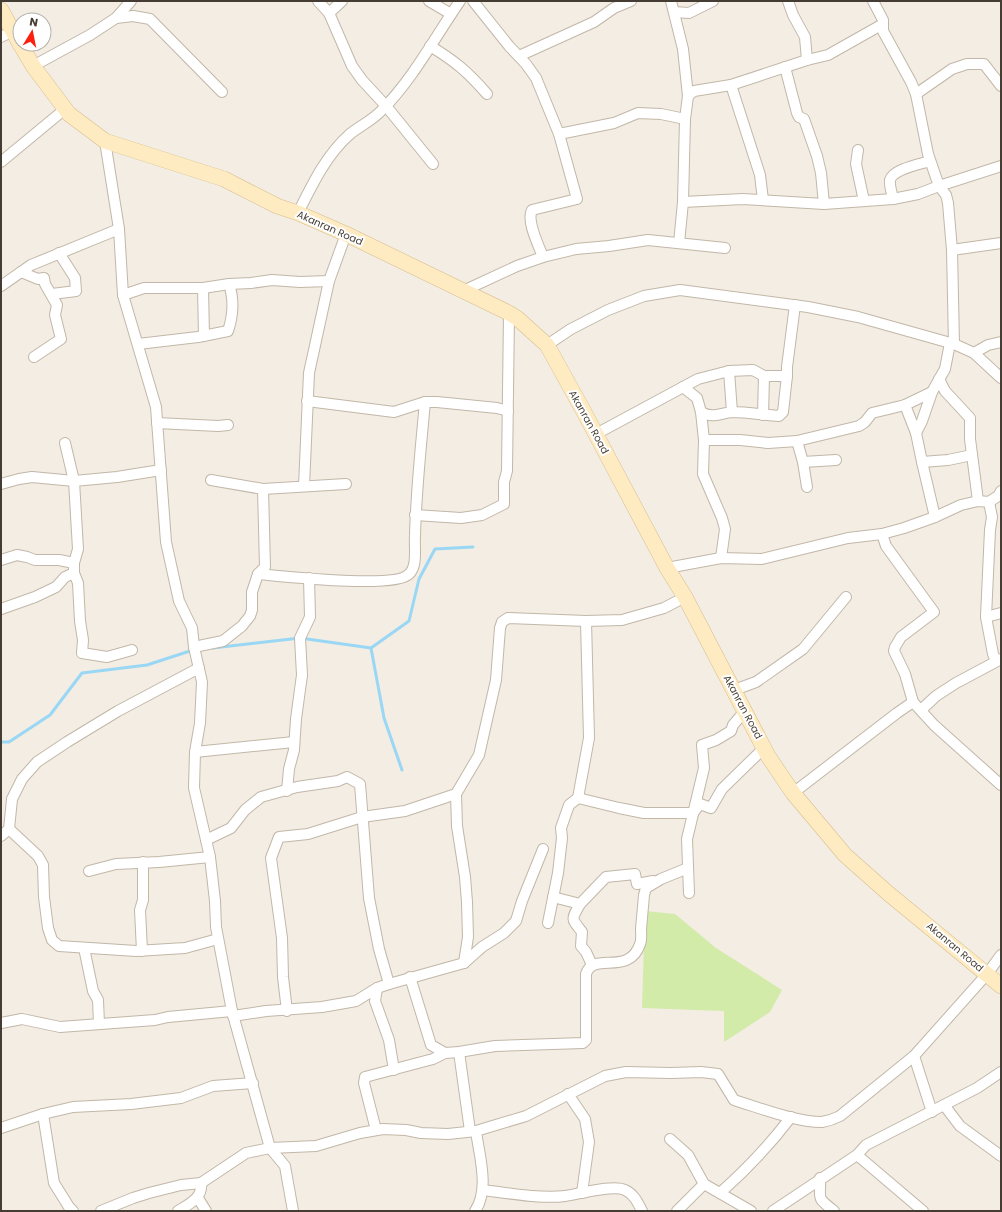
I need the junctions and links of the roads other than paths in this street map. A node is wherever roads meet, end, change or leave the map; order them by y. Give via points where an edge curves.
1 (131, 1) edge
2 (318, 1) edge
3 (342, 1) edge
4 (429, 1) edge
5 (460, 1) edge
6 (473, 1) edge
7 (630, 1) edge
8 (671, 1) edge
9 (713, 1) edge
10 (788, 1) edge
11 (873, 1) edge
12 (1, 10) edge
13 (674, 12) junction
14 (329, 13) junction
15 (451, 14) junction
16 (116, 18) junction
17 (883, 24) junction
18 (12, 35) edge
19 (430, 46) junction
20 (23, 52) edge
21 (519, 56) junction
22 (807, 60) junction
23 (32, 66) junction
24 (785, 67) junction
25 (731, 85) junction
26 (1001, 86) edge
27 (222, 92) dead end
28 (487, 94) dead end
29 (916, 94) junction
30 (688, 96) junction
31 (386, 106) junction
32 (65, 109) junction
33 (685, 119) junction
34 (559, 134) junction
35 (105, 141) junction
36 (858, 150) dead end
37 (1, 162) edge
38 (930, 162) junction
39 (433, 164) dead end
40 (1001, 166) edge
41 (939, 186) junction
42 (893, 199) junction
43 (763, 200) junction
44 (864, 201) junction
45 (683, 202) junction
46 (824, 204) junction
47 (298, 213) junction
48 (119, 229) junction
49 (346, 234) junction
50 (679, 242) junction
51 (1001, 243) edge
52 (724, 248) dead end
53 (952, 250) junction
54 (59, 253) junction
55 (542, 257) junction
56 (21, 272) junction
57 (329, 281) junction
58 (229, 284) junction
59 (1, 285) edge
60 (203, 288) junction
61 (462, 291) junction
62 (52, 294) junction
63 (123, 294) junction
64 (795, 305) junction
65 (509, 313) junction
66 (204, 336) junction
67 (1001, 342) edge
68 (952, 343) junction
69 (138, 344) junction
70 (547, 345) junction
71 (974, 353) junction
72 (34, 357) dead end
73 (729, 371) junction
74 (764, 376) junction
75 (787, 376) junction
76 (1001, 378) edge
77 (940, 379) junction
78 (683, 387) junction
79 (932, 392) junction
80 (307, 401) junction
81 (425, 402) junction
82 (905, 405) junction
83 (508, 411) junction
84 (701, 412) junction
85 (732, 412) junction
86 (763, 415) junction
87 (157, 423) junction
88 (228, 424) dead end
89 (916, 433) junction
90 (596, 434) junction
91 (704, 440) junction
92 (797, 441) junction
93 (65, 443) dead end
94 (972, 454) junction
95 (836, 460) dead end
96 (803, 462) junction
97 (922, 462) junction
98 (161, 470) junction
99 (74, 480) junction
100 (211, 480) dead end
101 (1, 484) edge
102 (346, 484) dead end
103 (304, 486) junction
104 (807, 487) dead end
105 (263, 489) junction
106 (1001, 491) edge
107 (978, 501) junction
108 (989, 502) junction
109 (415, 515) junction
110 (935, 517) junction
111 (997, 517) edge
112 (882, 534) junction
113 (721, 558) junction
114 (1, 560) edge
115 (74, 568) junction
116 (667, 568) junction
117 (258, 574) junction
118 (309, 578) junction
119 (685, 597) junction
120 (846, 598) dead end
121 (1, 609) edge
122 (1001, 613) edge
123 (986, 617) junction
124 (586, 621) junction
125 (132, 650) dead end
126 (195, 650) junction
127 (999, 660) edge
128 (200, 668) junction
129 (734, 690) junction
130 (913, 702) junction
131 (921, 710) junction
132 (745, 711) junction
133 (294, 742) junction
134 (764, 748) junction
135 (195, 752) junction
136 (1001, 785) edge
137 (287, 791) junction
138 (793, 793) junction
139 (456, 794) junction
140 (578, 798) junction
141 (693, 813) junction
142 (362, 817) junction
143 (9, 829) junction
144 (1, 836) edge
145 (206, 840) junction
146 (543, 849) dead end
147 (210, 857) junction
148 (143, 862) junction
149 (688, 868) junction
150 (89, 871) dead end
151 (661, 879) junction
152 (689, 894) dead end
153 (553, 897) junction
154 (580, 904) junction
155 (548, 923) dead end
156 (218, 939) junction
157 (84, 948) junction
158 (142, 951) junction
159 (1001, 955) edge
160 (464, 963) junction
161 (592, 965) junction
162 (987, 974) junction
163 (410, 977) junction
164 (389, 984) junction
165 (1001, 986) edge
166 (377, 988) junction
167 (287, 1011) junction
168 (233, 1014) junction
169 (1, 1023) edge
170 (99, 1024) junction
171 (459, 1052) junction
172 (445, 1053) junction
173 (914, 1056) junction
174 (394, 1070) junction
175 (1001, 1072) edge
176 (252, 1083) junction
177 (568, 1094) junction
178 (944, 1105) junction
179 (932, 1112) junction
180 (43, 1114) junction
181 (791, 1118) junction
182 (1, 1128) edge
183 (376, 1130) junction
184 (473, 1131) junction
185 (670, 1138) dead end
186 (270, 1148) junction
187 (857, 1155) junction
188 (1001, 1156) edge
189 (820, 1178) junction
190 (201, 1183) junction
191 (704, 1184) junction
192 (483, 1190) junction
193 (582, 1193) junction
194 (720, 1193) junction
195 (198, 1198) junction
196 (821, 1200) junction
197 (73, 1211) edge
198 (101, 1211) edge
199 (178, 1211) edge
200 (206, 1211) edge
201 (292, 1211) edge
202 (475, 1211) edge
203 (642, 1211) edge
204 (677, 1211) edge
205 (752, 1211) edge
206 (773, 1211) edge
207 (821, 1211) edge
208 (834, 1211) edge
209 (923, 1211) edge

1 - 16 street
2 - 14 street
3 - 14 street
4 - 15 street
5 - 15 street
6 - 21 street
7 - 21 street via 614,8 594,22
8 - 13 street
9 - 13 street via 689,13
10 - 22 street via 805,37
11 - 17 street
12 - 18 main road, Akanran Road
13 - 30 street via 683,49
14 - 31 street via 352,66
15 - 19 street
16 - 23 street
16 - 27 street via 133,16 150,19
17 - 22 street via 828,55
17 - 29 street via 883,31
19 - 28 street via 470,74
19 - 31 street
20 - 23 main road, Akanran Road
21 - 34 street via 536,78
22 - 24 street
23 - 32 main road, Akanran Road
24 - 25 street
24 - 46 street via 797,113 804,119 818,156
25 - 30 street via 694,91
25 - 43 street via 760,175
26 - 29 street via 984,64 967,64 952,69
29 - 38 street
30 - 33 street
31 - 39 street
31 - 47 street via 336,148
32 - 35 main road, Akanran Road via 83,126
32 - 37 street
33 - 34 street via 638,113 614,122
33 - 45 street
34 - 55 street via 577,199 532,210 531,224
35 - 47 main road, Akanran Road via 224,179 277,206
35 - 48 street
36 - 44 street via 856,164
38 - 41 street
38 - 42 street via 896,172 891,177
40 - 41 street
41 - 42 street
41 - 53 street via 948,203
42 - 44 street
43 - 45 street
43 - 46 street
44 - 46 street
45 - 50 street
47 - 49 main road, Akanran Road
48 - 54 street
48 - 63 street
49 - 57 street
49 - 61 main road, Akanran Road
50 - 52 street
50 - 55 street via 648,240 576,249
51 - 53 street
53 - 68 street
54 - 56 street
54 - 62 street via 75,278 76,291
55 - 61 street
56 - 59 street
56 - 62 street via 38,279 44,278
57 - 58 street via 272,280
57 - 80 street via 309,373
58 - 60 street
58 - 66 street via 232,295 228,331
60 - 63 street via 144,288
60 - 66 street
61 - 65 main road, Akanran Road
62 - 72 street via 57,305 55,315 61,339
63 - 69 street
64 - 68 street via 858,317
64 - 70 street via 680,290 668,291 644,296 608,310
64 - 75 street
65 - 70 main road, Akanran Road
65 - 83 street
66 - 69 street
67 - 71 street via 988,345
68 - 71 street
68 - 77 street
69 - 87 street via 156,407
70 - 90 main road, Akanran Road
71 - 76 street
73 - 74 street via 753,370
73 - 78 street via 698,379
73 - 85 street
74 - 75 street
74 - 86 street
75 - 86 street via 783,412 779,416
77 - 79 street
77 - 94 street via 945,391 970,418
78 - 84 street via 696,398
78 - 90 street
79 - 82 street
79 - 89 street
80 - 81 street via 394,412
80 - 103 street
81 - 83 street
81 - 109 street
82 - 89 street
82 - 92 street via 872,413 858,426
83 - 109 street via 504,504 482,514 461,518
84 - 85 street via 715,415
84 - 91 street
85 - 86 street
87 - 88 street via 218,426
87 - 98 street
89 - 97 street
90 - 116 main road, Akanran Road
91 - 92 street via 768,443
91 - 113 street via 703,474 725,529
92 - 96 street
93 - 99 street
94 - 97 street via 948,460
94 - 107 street
95 - 96 street
96 - 104 street
97 - 110 street
98 - 99 street
98 - 126 street via 166,542 179,602 192,628
99 - 101 street via 32,477
99 - 115 street via 78,549
100 - 105 street
102 - 103 street
103 - 105 street
105 - 117 street via 265,567
106 - 108 street
107 - 108 street
107 - 110 street via 961,505
108 - 111 street
109 - 118 street via 414,565 409,575 400,579 375,581
110 - 112 street
111 - 123 street via 990,530
112 - 113 street via 848,538 762,559
112 - 130 street via 886,546 934,612 901,637 894,651 905,674
113 - 116 street
114 - 115 street via 17,556 35,560 59,560
115 - 121 street via 56,587
115 - 125 street via 78,583 82,653 107,657
116 - 119 main road, Akanran Road
117 - 118 street
117 - 126 street via 252,592 252,610 242,626 222,641
118 - 133 street via 310,617 300,638 302,675
119 - 124 street via 645,615 622,620
119 - 129 main road, Akanran Road
120 - 129 street via 803,648 756,682
122 - 123 street
123 - 127 street via 993,654
124 - 139 street via 508,618 502,622 496,680 479,755
124 - 140 street via 589,738
126 - 128 street
127 - 131 street via 936,696
128 - 135 street via 200,723
128 - 143 street via 118,711 37,762 22,779 12,799
129 - 132 main road, Akanran Road
130 - 131 street
130 - 138 street
131 - 136 street via 934,725
132 - 134 main road, Akanran Road
132 - 141 street via 732,725 731,731 702,745 704,768
133 - 135 street
133 - 137 street
134 - 138 main road, Akanran Road
134 - 141 street via 722,789 711,808 700,804
135 - 145 street via 194,788
137 - 142 street via 347,778 360,784
137 - 145 street via 261,797 244,810 231,828
138 - 162 main road, Akanran Road via 845,855
139 - 142 street via 405,811
139 - 160 street via 457,826 467,902 468,937
140 - 141 street via 644,813
140 - 153 street via 569,805 561,828 558,873
141 - 149 street via 687,839
142 - 164 street via 369,898
142 - 167 street via 308,834 280,837 271,858 282,938
143 - 144 street
143 - 157 street via 38,856 43,865 45,904 52,940 59,946
145 - 147 street
146 - 160 street via 516,921
147 - 148 street
147 - 156 street
148 - 150 street via 116,864
148 - 158 street via 143,900 140,910
149 - 151 street
149 - 152 street
151 - 154 street via 637,884 635,874 606,877
151 - 161 street via 646,888 640,943 635,954 622,962
153 - 154 street
153 - 155 street
154 - 161 street via 573,921 582,932 581,946
156 - 158 street via 185,948
156 - 168 street
157 - 158 street
157 - 170 street via 93,991 98,1000
159 - 162 street
160 - 163 street
161 - 171 street via 586,974 586,1040 583,1043 494,1046
162 - 165 main road, Akanran Road
162 - 173 street
163 - 164 street
163 - 172 street via 431,1045
164 - 166 street
166 - 167 street via 356,1001
166 - 174 street via 375,1001 389,1040
167 - 168 street
168 - 170 street
168 - 176 street
169 - 170 street via 22,1019 60,1027
171 - 172 street
171 - 184 street
172 - 174 street
173 - 179 street
173 - 181 street via 840,1116 821,1122
174 - 183 street via 366,1077 364,1083
175 - 178 street
176 - 180 street via 213,1086 181,1098 131,1104 73,1106
176 - 186 street
177 - 181 street via 605,1076 626,1072 700,1072 718,1074 734,1100
177 - 184 street via 526,1116
177 - 193 street via 585,1119 589,1142
178 - 179 street
178 - 188 street via 960,1126
179 - 187 street via 866,1145
180 - 182 street
180 - 197 street via 54,1183
181 - 194 street via 774,1141
183 - 184 street via 448,1134
183 - 186 street via 316,1146
184 - 192 street
185 - 191 street via 688,1155
186 - 190 street via 246,1153
186 - 201 street via 285,1166
187 - 189 street
187 - 209 street
189 - 196 street
189 - 206 street
190 - 195 street via 202,1189
190 - 198 street via 149,1193
191 - 194 street
191 - 204 street
192 - 193 street via 563,1196
192 - 202 street
193 - 203 street via 616,1187 633,1196
194 - 205 street
195 - 199 street
195 - 200 street
196 - 207 street
196 - 208 street

